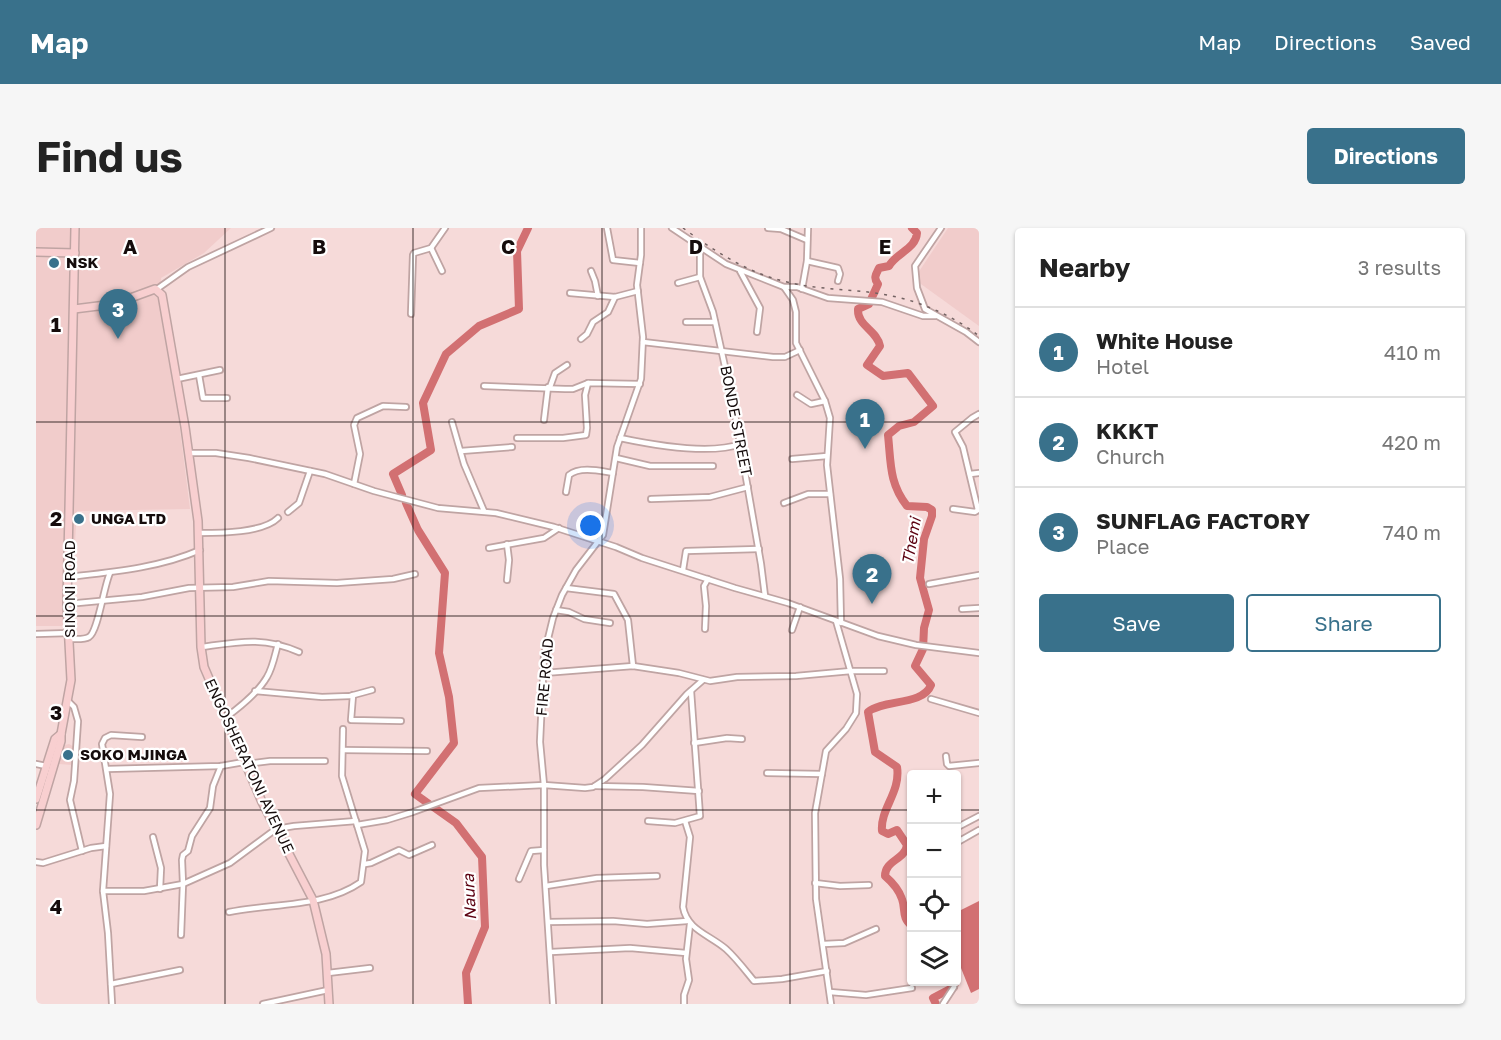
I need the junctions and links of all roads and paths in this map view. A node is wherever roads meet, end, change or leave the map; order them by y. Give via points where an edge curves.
1 (75, 228) edge
2 (271, 228) edge
3 (445, 228) edge
4 (607, 228) edge
5 (641, 228) edge
6 (672, 228) edge
7 (768, 228) edge
8 (808, 228) edge
9 (941, 228) edge
10 (807, 240) junction
11 (431, 248) junction
12 (700, 248) junction
13 (36, 252) edge
14 (75, 253) junction
15 (807, 261) junction
16 (640, 263) junction
17 (740, 271) junction
18 (442, 272) dead end
19 (591, 272) dead end
20 (700, 277) junction
21 (838, 280) dead end
22 (678, 283) dead end
23 (784, 287) junction
24 (157, 289) junction
25 (802, 289) junction
26 (638, 291) junction
27 (570, 293) dead end
28 (598, 296) junction
29 (615, 297) junction
30 (74, 309) junction
31 (411, 314) dead end
32 (936, 316) junction
33 (686, 322) dead end
34 (716, 322) junction
35 (757, 332) dead end
36 (581, 339) dead end
37 (643, 342) junction
38 (979, 342) edge
39 (800, 350) junction
40 (723, 352) junction
41 (567, 365) dead end
42 (220, 369) dead end
43 (199, 375) junction
44 (177, 379) junction
45 (588, 383) junction
46 (640, 384) junction
47 (484, 386) dead end
48 (549, 387) junction
49 (797, 395) dead end
50 (227, 398) dead end
51 (825, 400) junction
52 (406, 407) dead end
53 (979, 414) edge
54 (544, 420) dead end
55 (452, 422) dead end
56 (517, 438) dead end
57 (620, 438) junction
58 (741, 444) junction
59 (512, 447) dead end
60 (461, 452) junction
61 (189, 453) junction
62 (826, 456) junction
63 (616, 458) junction
64 (792, 459) dead end
65 (713, 466) dead end
66 (310, 471) junction
67 (613, 473) junction
68 (979, 473) edge
69 (970, 474) junction
70 (354, 484) junction
71 (748, 487) junction
72 (566, 492) dead end
73 (830, 494) junction
74 (651, 499) dead end
75 (784, 503) dead end
76 (953, 509) dead end
77 (484, 511) junction
78 (288, 512) dead end
79 (278, 518) dead end
80 (559, 528) junction
81 (199, 533) junction
82 (599, 542) junction
83 (507, 544) junction
84 (489, 548) dead end
85 (759, 549) junction
86 (200, 550) junction
87 (682, 570) junction
88 (110, 573) junction
89 (416, 574) dead end
90 (979, 575) edge
91 (68, 578) junction
92 (708, 579) junction
93 (507, 580) dead end
94 (929, 584) dead end
95 (200, 587) junction
96 (566, 588) junction
97 (765, 596) junction
98 (102, 602) junction
99 (67, 604) junction
100 (800, 607) junction
101 (979, 608) edge
102 (962, 609) dead end
103 (556, 610) junction
104 (838, 622) junction
105 (610, 623) dead end
106 (705, 629) dead end
107 (792, 630) dead end
108 (36, 634) edge
109 (70, 636) junction
110 (278, 644) junction
111 (201, 647) junction
112 (299, 652) dead end
113 (979, 653) edge
114 (633, 666) junction
115 (884, 671) dead end
116 (544, 672) junction
117 (851, 672) junction
118 (703, 680) junction
119 (372, 690) dead end
120 (255, 691) junction
121 (691, 691) junction
122 (353, 695) junction
123 (931, 699) dead end
124 (68, 701) junction
125 (979, 713) edge
126 (225, 718) junction
127 (401, 722) dead end
128 (343, 729) dead end
129 (61, 734) junction
130 (142, 737) dead end
131 (742, 739) dead end
132 (694, 743) junction
133 (343, 750) junction
134 (427, 751) dead end
135 (946, 756) dead end
136 (325, 761) dead end
137 (245, 763) junction
138 (979, 763) edge
139 (36, 764) edge
140 (46, 766) junction
141 (221, 766) junction
142 (107, 769) junction
143 (767, 773) dead end
144 (822, 774) junction
145 (544, 785) junction
146 (595, 786) junction
147 (699, 791) junction
148 (36, 798) edge
149 (979, 816) edge
150 (648, 821) dead end
151 (686, 821) junction
152 (356, 823) junction
153 (36, 825) edge
154 (961, 826) edge
155 (276, 829) junction
156 (979, 830) edge
157 (153, 837) dead end
158 (961, 841) edge
159 (106, 846) junction
160 (432, 846) dead end
161 (544, 850) junction
162 (82, 851) junction
163 (36, 862) edge
164 (365, 864) junction
165 (657, 876) dead end
166 (519, 879) dead end
167 (815, 883) junction
168 (183, 884) junction
169 (869, 885) dead end
170 (546, 886) junction
171 (159, 889) junction
172 (103, 891) junction
173 (313, 900) junction
174 (229, 912) dead end
175 (549, 922) junction
176 (688, 922) junction
177 (876, 929) dead end
178 (181, 935) dead end
179 (824, 944) junction
180 (551, 952) junction
181 (686, 953) junction
182 (370, 968) dead end
183 (180, 969) dead end
184 (827, 970) junction
185 (328, 973) junction
186 (111, 984) junction
187 (954, 987) dead end
188 (912, 988) dead end
189 (328, 990) junction
190 (830, 992) junction
191 (112, 1004) edge
192 (263, 1004) edge
193 (329, 1004) edge
194 (554, 1004) edge
195 (684, 1004) edge
196 (831, 1004) edge
197 (943, 1004) edge

1 - 14 street, SINONI ROAD
2 - 24 street via 188,267
3 - 11 street
4 - 16 street via 613,260
5 - 16 street, FIRE ROAD
6 - 12 street
7 - 10 street
8 - 10 street
9 - 32 street via 915,266 922,305
10 - 15 street
11 - 18 street
11 - 31 street via 413,255
12 - 17 street
12 - 20 street, BONDE STREET
13 - 14 street
14 - 30 street, SINONI ROAD
15 - 21 street via 837,268
15 - 25 street
16 - 26 street, FIRE ROAD
17 - 23 street
17 - 35 street via 760,308
19 - 28 street
20 - 22 street
20 - 34 street, BONDE STREET
23 - 25 street
23 - 39 street via 795,306 795,334
24 - 30 street via 114,304
24 - 44 street, ENGOSHERATONI AVENUE via 162,295
25 - 32 street via 828,298 882,302 923,316
26 - 29 street
26 - 37 street, FIRE ROAD
27 - 28 street
28 - 29 street
29 - 36 street via 608,312 593,322
30 - 91 street, SINONI ROAD
32 - 38 street
33 - 34 street
34 - 40 street, BONDE STREET
37 - 40 street
37 - 46 street, FIRE ROAD
39 - 40 street via 780,357
39 - 51 street
40 - 58 street, BONDE STREET
41 - 48 street via 555,373
42 - 43 street
43 - 44 street
43 - 50 street via 202,398
44 - 61 street, ENGOSHERATONI AVENUE
45 - 46 street
45 - 48 street via 573,389
45 - 56 street via 586,435
46 - 57 street, FIRE ROAD
47 - 48 street
48 - 54 street
49 - 51 street via 811,404
51 - 62 street via 831,424
52 - 70 street via 383,406 357,418 354,425 360,454
53 - 69 street via 955,432
55 - 60 street
57 - 58 street via 718,450
57 - 63 street, FIRE ROAD
58 - 71 street, BONDE STREET
59 - 60 street
60 - 77 street
61 - 66 street via 230,454
61 - 81 street, ENGOSHERATONI AVENUE
62 - 64 street
62 - 73 street
63 - 65 street via 650,466
63 - 67 street, FIRE ROAD
66 - 70 street
66 - 78 street via 299,503
67 - 72 street via 573,471
67 - 82 street, FIRE ROAD via 606,523
68 - 69 street
69 - 76 street via 978,510
70 - 77 street via 438,508
71 - 74 street via 710,497
71 - 85 street, BONDE STREET
73 - 75 street via 808,494
73 - 104 street via 840,579
77 - 80 street
79 - 81 street via 260,528
80 - 82 street
80 - 83 street via 544,538
81 - 86 street, ENGOSHERATONI AVENUE
82 - 87 street
82 - 96 street, FIRE ROAD
83 - 84 street
83 - 93 street
85 - 87 street via 686,551
85 - 97 street, BONDE STREET
86 - 88 street via 170,561
86 - 95 street, ENGOSHERATONI AVENUE
87 - 92 street
88 - 91 street
88 - 98 street
89 - 95 street via 341,583 276,580
90 - 94 street
91 - 99 street, SINONI ROAD
92 - 97 street
92 - 106 street via 704,586
95 - 98 street
95 - 111 street, ENGOSHERATONI AVENUE
96 - 103 street, FIRE ROAD
96 - 114 street via 614,594 628,620
97 - 100 street
98 - 99 street
98 - 109 street via 92,636
99 - 109 street, SINONI ROAD
100 - 104 street
100 - 107 street
101 - 102 street
103 - 105 street
103 - 116 street, FIRE ROAD via 545,647
104 - 113 street via 916,645
104 - 117 street
108 - 109 street
109 - 124 street, SINONI ROAD
110 - 111 street via 253,641
110 - 112 street
110 - 120 street via 267,677
111 - 126 street, ENGOSHERATONI AVENUE via 206,674
114 - 116 street
114 - 118 street
115 - 117 street
116 - 145 street, FIRE ROAD via 540,742
117 - 118 street
117 - 144 street via 858,694 856,713 826,751
118 - 121 street
119 - 122 street
120 - 122 street via 307,697
120 - 126 street
121 - 132 street
121 - 146 street via 642,745
122 - 127 street via 352,721
123 - 125 street
124 - 129 street, SINONI ROAD
124 - 162 street via 78,721 70,800
126 - 137 street, ENGOSHERATONI AVENUE
128 - 133 street
129 - 140 street, SINONI ROAD via 55,739
129 - 153 street, SINONI ROAD
130 - 142 street via 105,738 102,749
131 - 132 street
132 - 147 street
133 - 134 street
133 - 152 street via 342,776
135 - 138 street via 949,766
136 - 137 street
137 - 141 street
137 - 155 street, ENGOSHERATONI AVENUE
139 - 140 street
140 - 148 street, SINONI ROAD
141 - 142 street
141 - 168 street via 210,808 183,855
142 - 159 street via 110,809
143 - 144 street
144 - 167 street via 815,813
145 - 146 street
145 - 152 street via 479,788 413,812
145 - 161 street, FIRE ROAD
146 - 147 street
147 - 151 street via 700,816
149 - 154 street
150 - 151 street
151 - 176 street via 690,837 683,907
152 - 155 street
152 - 164 street
155 - 168 street via 230,863
155 - 173 street, ENGOSHERATONI AVENUE
156 - 158 street
157 - 171 street via 161,868
159 - 162 street
159 - 172 street
160 - 164 street via 409,855 399,850
161 - 166 street via 531,851
161 - 170 street, FIRE ROAD
162 - 163 street
164 - 173 street via 359,884
165 - 170 street
167 - 169 street
167 - 179 street
168 - 171 street
168 - 178 street
170 - 175 street, FIRE ROAD
171 - 172 street
172 - 186 street
173 - 174 street
173 - 185 street, ENGOSHERATONI AVENUE
175 - 176 street
175 - 180 street, FIRE ROAD
176 - 181 street
176 - 184 street via 727,950 754,981
177 - 179 street via 844,943
179 - 184 street
180 - 181 street via 630,948
180 - 194 street, FIRE ROAD
181 - 195 street via 689,980
182 - 185 street
183 - 186 street
184 - 190 street
185 - 189 street, ENGOSHERATONI AVENUE
186 - 191 street
187 - 197 street
188 - 190 street via 866,995
189 - 192 street
189 - 193 street, ENGOSHERATONI AVENUE
190 - 196 street

